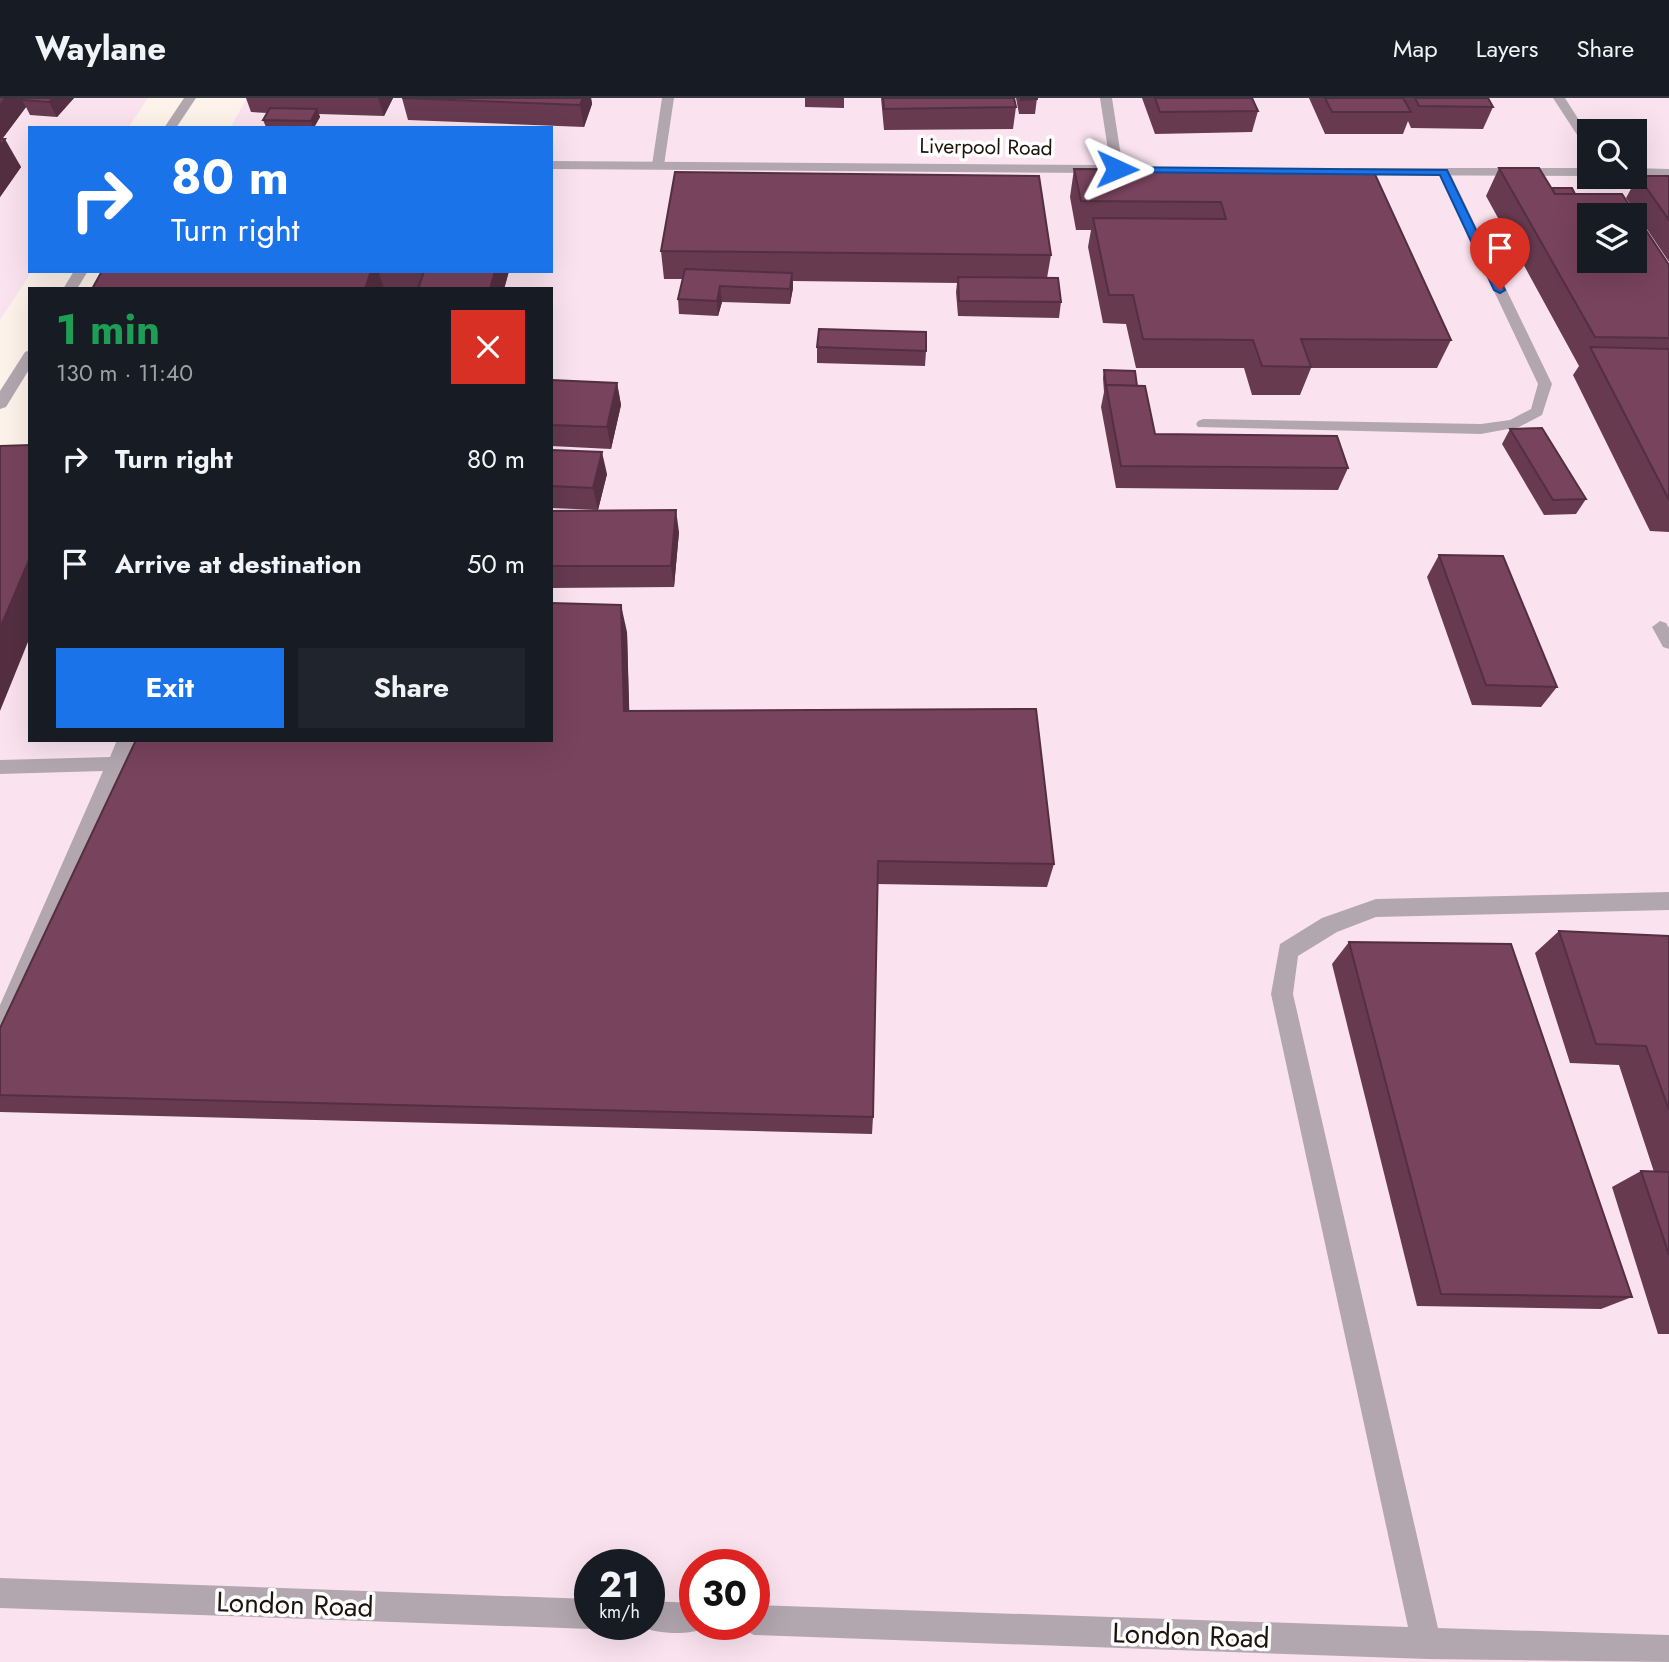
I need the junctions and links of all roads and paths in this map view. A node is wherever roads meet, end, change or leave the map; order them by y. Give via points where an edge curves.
1 (190, 98) edge
2 (668, 98) edge
3 (1106, 98) edge
4 (1559, 98) edge
5 (171, 126) edge
6 (1577, 126) edge
7 (553, 165) edge
8 (658, 165) junction
9 (1335, 172) edge
10 (1577, 172) edge
11 (1647, 172) edge
12 (1444, 173) junction
13 (1669, 173) edge
14 (28, 358) edge
15 (0, 404) edge
16 (1203, 424) dead end
17 (1660, 627) dead end
18 (1669, 643) edge
19 (125, 742) edge
20 (116, 764) junction
21 (0, 767) edge
22 (1669, 901) edge
23 (0, 1029) edge
24 (0, 1593) edge
25 (574, 1613) edge
26 (770, 1621) edge
27 (1669, 1650) edge
28 (1435, 1653) edge

1 - 5 street
2 - 8 lane
3 - 8 street, Liverpool Road via 1124,169
4 - 6 lane
7 - 8 street, Liverpool Road
9 - 12 street
10 - 12 street
11 - 13 street
12 - 16 lane via 1545,384 1537,412 1514,424 1481,429
14 - 15 street
17 - 18 lane
19 - 20 lane
20 - 21 lane
20 - 23 lane
22 - 28 street via 1376,908 1339,919 1288,951 1282,994
24 - 25 street, London Road
26 - 28 street, London Road
27 - 28 street, London Road

